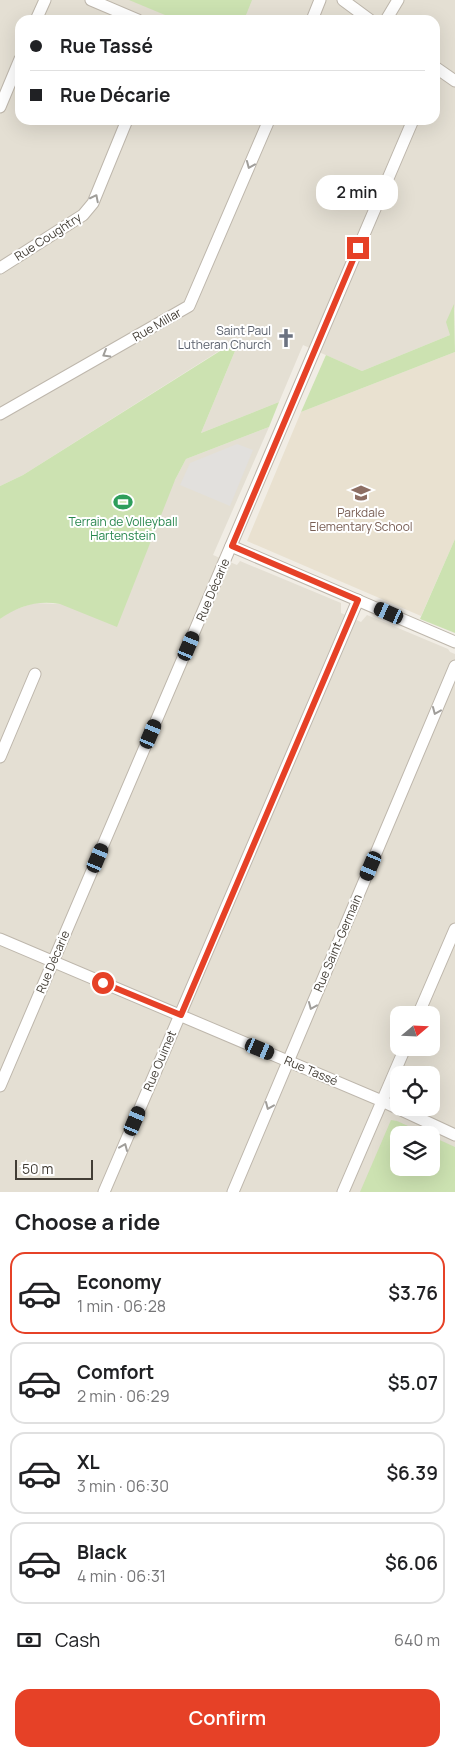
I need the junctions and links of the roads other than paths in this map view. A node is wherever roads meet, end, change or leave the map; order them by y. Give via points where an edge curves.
1 (45, 0) edge
2 (91, 0) edge
3 (320, 0) edge
4 (343, 0) edge
5 (398, 0) edge
6 (38, 15) edge
7 (126, 15) edge
8 (314, 15) edge
9 (363, 15) edge
10 (389, 15) edge
11 (15, 71) edge
12 (440, 72) edge
13 (455, 81) edge
14 (0, 107) edge
15 (125, 125) edge
16 (267, 125) edge
17 (411, 125) edge
18 (0, 268) edge
19 (0, 414) edge
20 (232, 546) junction
21 (358, 600) junction
22 (455, 642) edge
23 (455, 666) edge
24 (35, 674) dead end
25 (0, 757) edge
26 (455, 929) edge
27 (0, 939) edge
28 (54, 962) junction
29 (422, 1006) edge
30 (181, 1015) junction
31 (402, 1056) edge
32 (288, 1061) junction
33 (0, 1086) edge
34 (382, 1101) junction
35 (455, 1135) edge
36 (104, 1192) edge
37 (233, 1192) edge
38 (343, 1192) edge

1 - 6 street
2 - 7 street
3 - 8 street
4 - 9 street
5 - 10 street
11 - 14 street
12 - 13 street
18 -> 15 street, Rue Coughtry via 83,215 93,203
16 -> 19 street, Rue Millar via 189,306
17 - 20 street, Rue Décarie
20 - 21 street
20 - 28 street, Rue Décarie
21 - 22 street
21 - 30 street, Rue Ouimet
23 -> 32 street, Rue Saint-Germain
24 - 25 street
26 - 29 street
27 - 28 street, Rue Tassé
28 - 30 street, Rue Tassé
28 - 33 street, Rue Décarie
30 - 32 street, Rue Tassé
36 -> 30 street, Rue Ouimet
31 - 34 street
32 - 34 street, Rue Tassé
32 -> 37 street, Rue Saint-Germain
34 - 35 street, Rue Tassé
34 - 38 street

